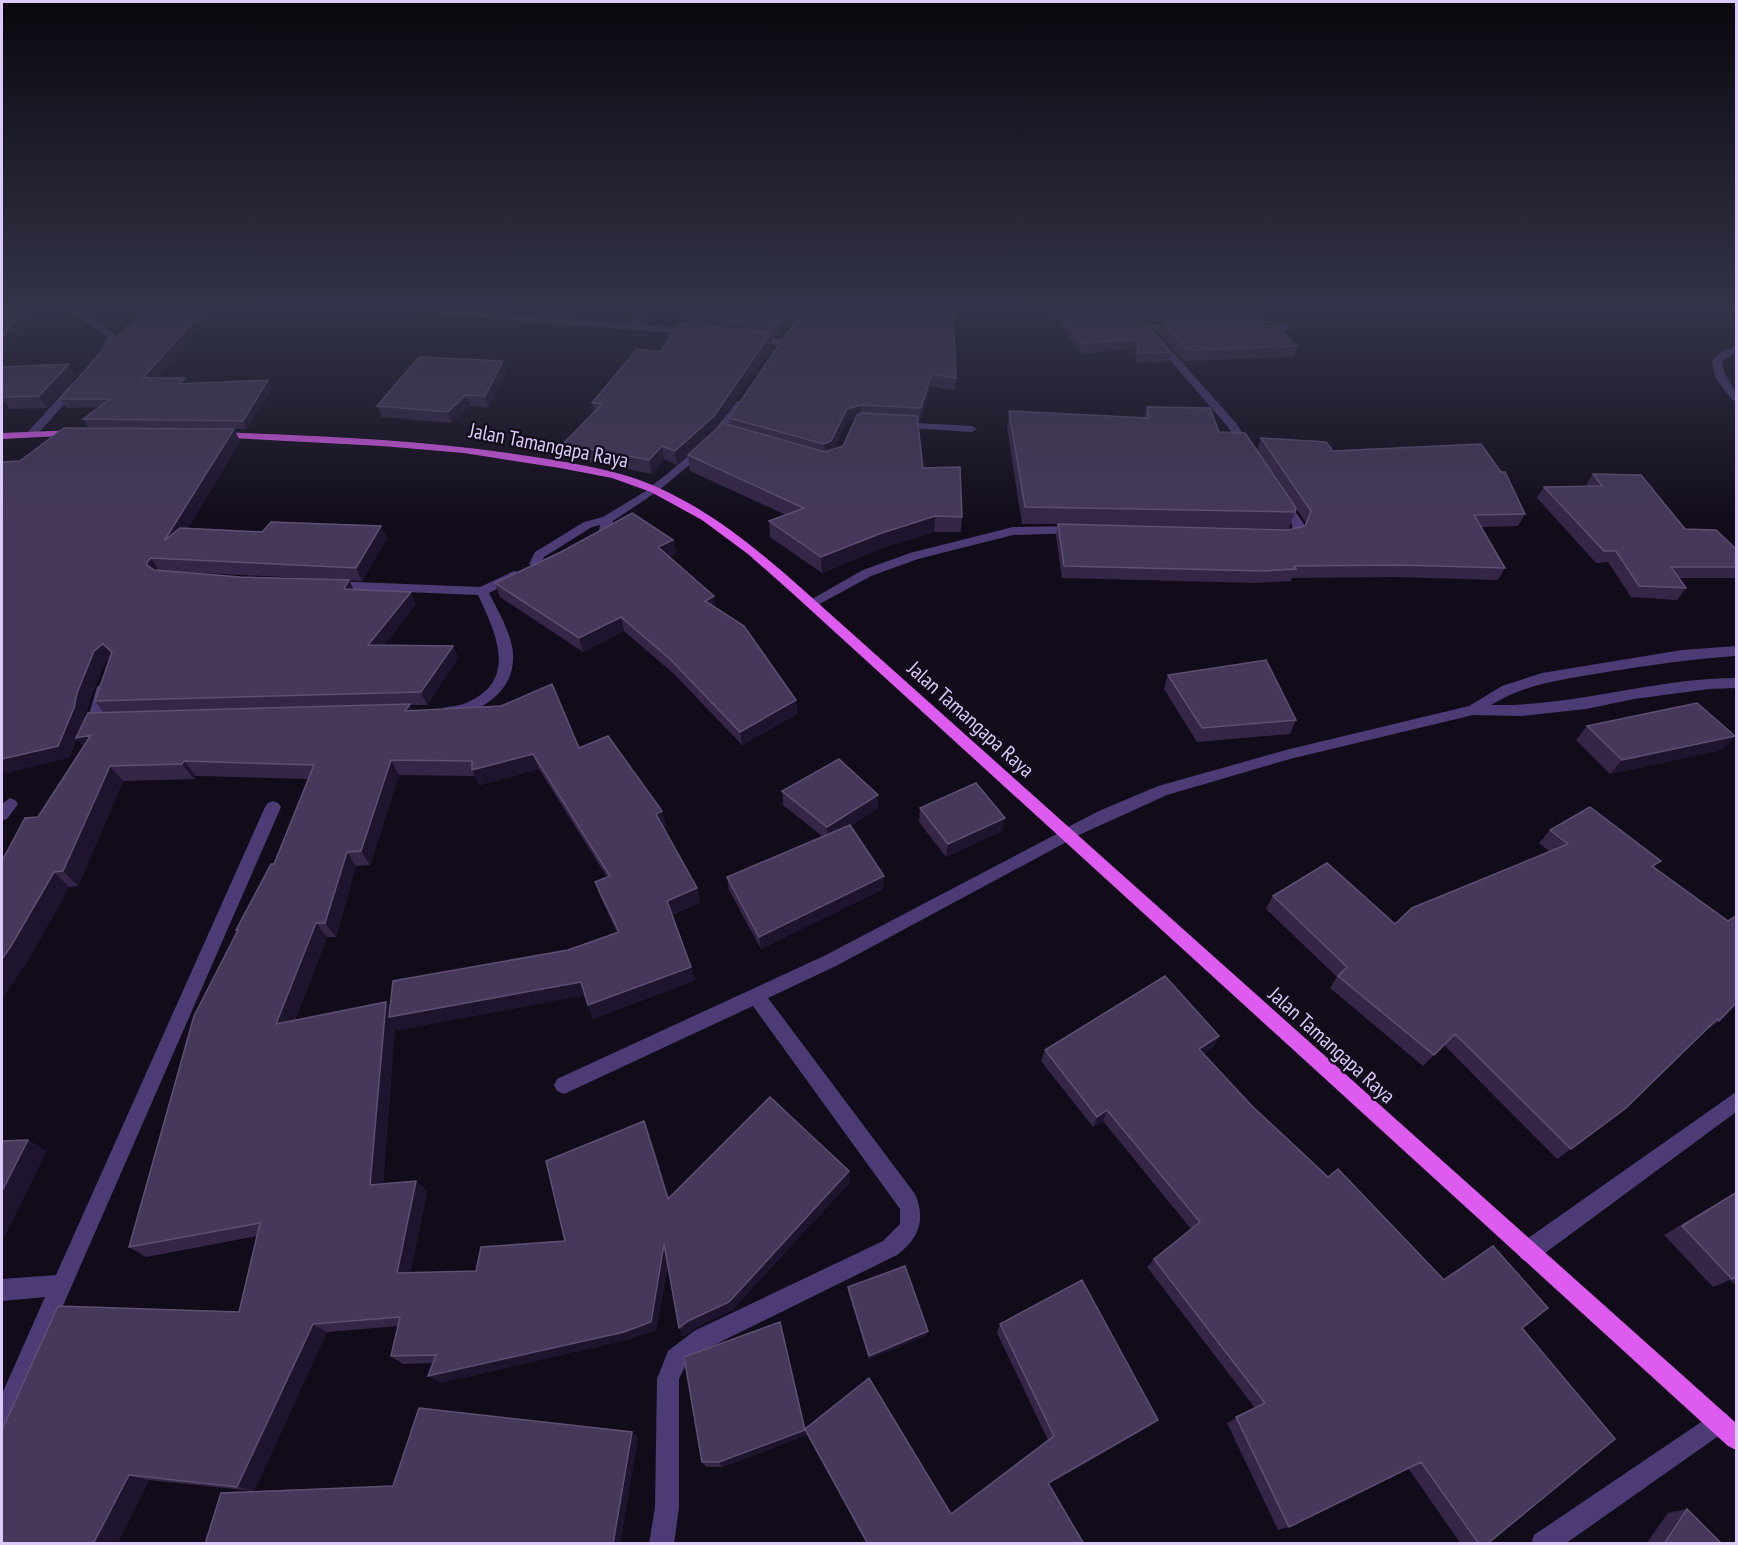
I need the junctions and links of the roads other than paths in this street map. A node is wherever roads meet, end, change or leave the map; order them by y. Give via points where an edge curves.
1 (82, 378) edge
2 (1191, 378) edge
3 (1721, 378) edge
4 (745, 396) edge
5 (1737, 398) edge
6 (889, 424) edge
7 (972, 429) dead end
8 (88, 433) edge
9 (32, 434) junction
10 (198, 434) edge
11 (2, 436) edge
12 (1252, 455) edge
13 (654, 489) junction
14 (1278, 495) edge
15 (607, 520) junction
16 (1091, 531) edge
17 (1274, 535) edge
18 (578, 549) edge
19 (552, 562) edge
20 (535, 564) junction
21 (323, 585) edge
22 (482, 591) junction
23 (811, 603) junction
24 (1737, 651) edge
25 (109, 675) edge
26 (1737, 683) edge
27 (1473, 710) junction
28 (433, 712) edge
29 (123, 720) edge
30 (273, 807) dead end
31 (1068, 834) junction
32 (756, 996) junction
33 (564, 1085) dead end
34 (1737, 1101) edge
35 (1529, 1251) junction
36 (62, 1285) junction
37 (2, 1290) edge
38 (2, 1419) edge
39 (1728, 1430) edge
40 (661, 1544) edge
41 (1543, 1544) edge

1 - 9 street
2 - 12 street
3 - 5 street
4 - 13 street via 726,434
6 - 7 street
8 - 9 main road
9 - 11 main road
10 - 13 main road, Jalan Tamangapa Raya via 411,443 496,452 579,468
13 - 15 street
13 - 23 main road, Jalan Tamangapa Raya via 745,544
14 - 17 street via 1298,530 1291,535
15 - 18 street via 605,533
15 - 20 street via 588,524 539,555
16 - 23 street via 1032,529 1000,533 889,564
19 - 20 street
20 - 22 street
21 - 22 street
22 - 28 street via 506,653 500,683 480,703 456,711
23 - 31 main road, Jalan Tamangapa Raya
24 - 27 street via 1682,655 1542,678 1507,689
25 - 29 street via 92,726
26 - 27 street via 1521,711
27 - 31 street via 1290,753 1163,790
30 - 36 street
31 - 32 street via 830,961
31 - 35 main road, Jalan Tamangapa Raya
32 - 33 street
32 - 40 street via 908,1201 911,1229 890,1248 680,1352 671,1364 668,1379 667,1507
34 - 35 street
35 - 39 main road, Jalan Tamangapa Raya
36 - 37 street
36 - 38 street
39 - 41 street

